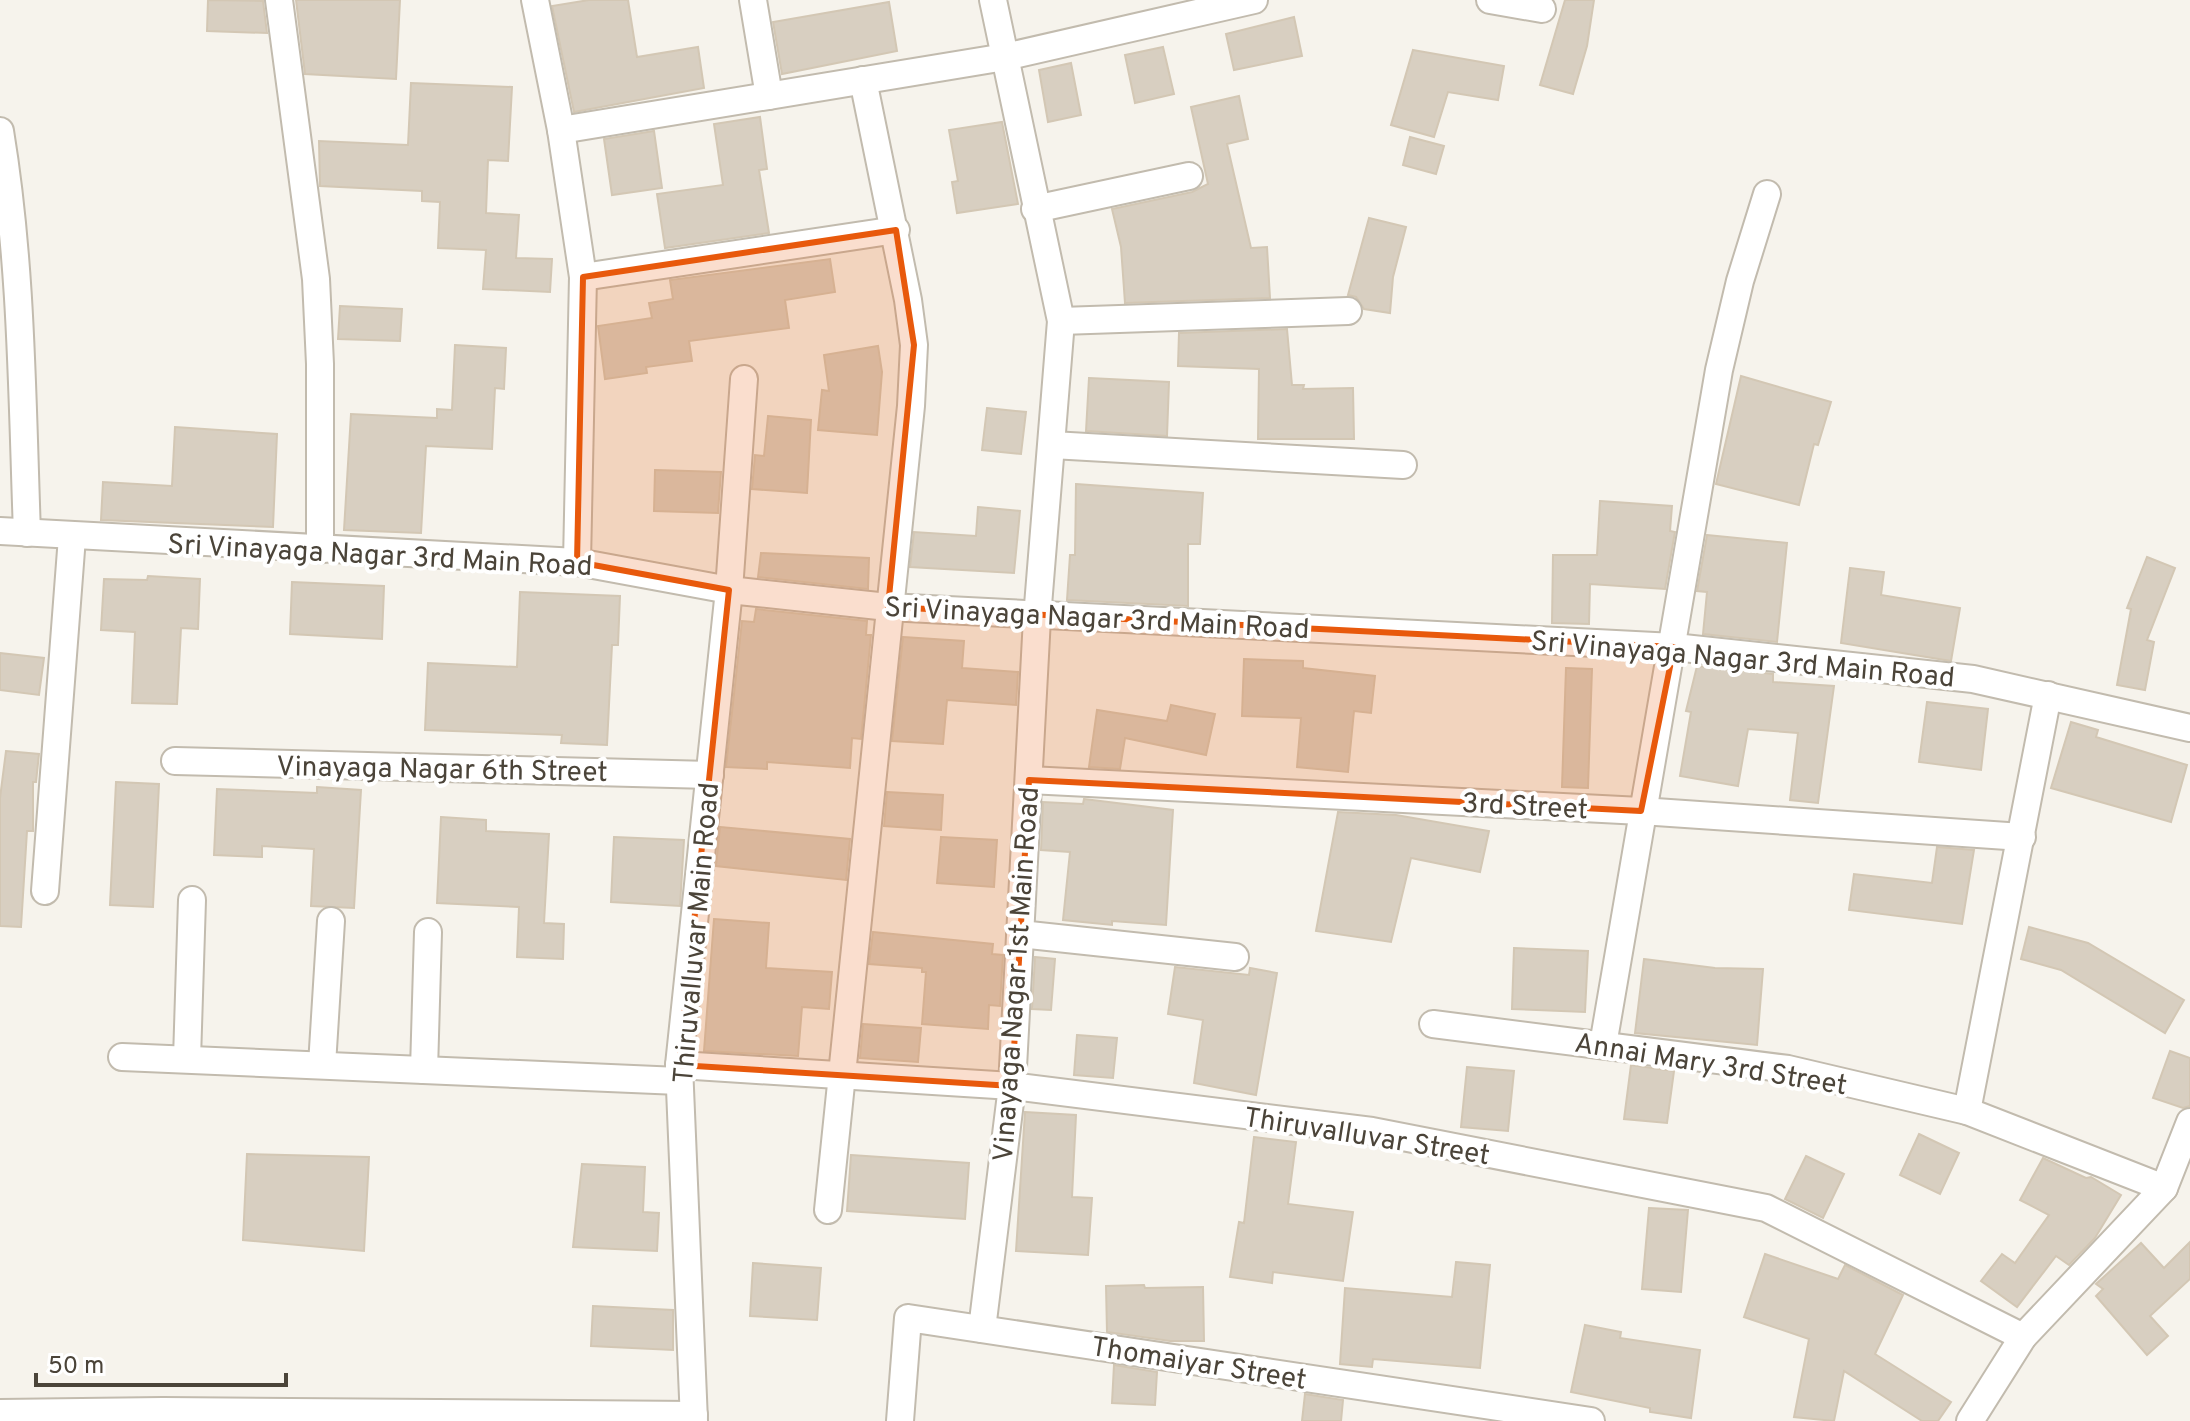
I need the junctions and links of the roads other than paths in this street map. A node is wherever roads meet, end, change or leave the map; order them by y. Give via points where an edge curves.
1 (279, 0) edge
2 (535, 0) edge
3 (753, 0) edge
4 (993, 0) edge
5 (1254, 0) edge
6 (1490, 0) edge
7 (1542, 9) dead end
8 (1005, 57) junction
9 (863, 80) junction
10 (769, 96) junction
11 (561, 130) junction
12 (0, 131) edge
13 (1189, 176) dead end
14 (1767, 194) dead end
15 (1035, 209) junction
16 (896, 230) junction
17 (583, 277) junction
18 (1348, 311) dead end
19 (1061, 321) junction
20 (744, 379) dead end
21 (1052, 445) junction
22 (1403, 465) dead end
23 (0, 531) edge
24 (27, 533) junction
25 (72, 537) junction
26 (320, 550) junction
27 (577, 562) junction
28 (729, 590) junction
29 (888, 607) junction
30 (1037, 618) junction
31 (1674, 647) junction
32 (2048, 695) junction
33 (2190, 728) edge
34 (175, 761) dead end
35 (710, 775) junction
36 (1029, 780) junction
37 (1641, 811) junction
38 (2022, 837) junction
39 (45, 891) dead end
40 (192, 900) dead end
41 (331, 921) dead end
42 (428, 932) dead end
43 (1020, 934) junction
44 (1235, 957) dead end
45 (1433, 1024) dead end
46 (1603, 1045) junction
47 (122, 1057) dead end
48 (187, 1059) junction
49 (322, 1065) junction
50 (424, 1070) junction
51 (679, 1073) junction
52 (844, 1075) junction
53 (1012, 1086) junction
54 (1967, 1111) junction
55 (2190, 1122) edge
56 (2164, 1188) junction
57 (828, 1210) dead end
58 (982, 1329) junction
59 (2023, 1337) junction
60 (0, 1413) edge
61 (694, 1418) edge
62 (900, 1421) edge
63 (1591, 1421) edge
64 (1970, 1421) edge

1 - 26 street via 316,279
2 - 11 street
3 - 10 street
4 - 8 street, Vinayaga Nagar 1st Main Road
5 - 8 street
6 - 7 street
8 - 9 street
8 - 15 street, Vinayaga Nagar 1st Main Road
9 - 10 street
9 - 16 street
10 - 11 street
11 - 17 street
12 - 24 street via 13,205
13 - 15 street
14 - 31 street via 1719,370
15 - 19 street, Vinayaga Nagar 1st Main Road
16 - 17 street
16 - 29 street via 914,345
17 - 27 street
18 - 19 street
19 - 21 street, Vinayaga Nagar 1st Main Road
20 - 28 street, Thiruvalluvar Main Road
21 - 22 street
21 - 30 street, Vinayaga Nagar 1st Main Road
23 - 24 street, Sri Vinayaga Nagar 3rd Main Road
24 - 25 street, Sri Vinayaga Nagar 3rd Main Road
25 - 26 street, Sri Vinayaga Nagar 3rd Main Road
25 - 39 street
26 - 27 street, Sri Vinayaga Nagar 3rd Main Road
27 - 28 street, Sri Vinayaga Nagar 3rd Main Road
28 - 29 street, Sri Vinayaga Nagar 3rd Main Road
28 - 35 street, Thiruvalluvar Main Road
29 - 30 street, Sri Vinayaga Nagar 3rd Main Road
29 - 52 street
30 - 31 street, Sri Vinayaga Nagar 3rd Main Road
30 - 36 street, Vinayaga Nagar 1st Main Road
31 - 32 street, Sri Vinayaga Nagar 3rd Main Road via 1973,679
31 - 37 street
32 - 33 street, Sri Vinayaga Nagar 3rd Main Road
32 - 38 street
34 - 35 street, Vinayaga Nagar 6th Street
35 - 51 street, Thiruvalluvar Main Road
36 - 37 street, 3rd Street
36 - 43 street, Vinayaga Nagar 1st Main Road
37 - 38 street, 3rd Street
37 - 46 street
38 - 54 street
40 - 48 street
41 - 49 street
42 - 50 street
43 - 44 street
43 - 53 street, Vinayaga Nagar 1st Main Road
45 - 46 street, Annai Mary 3rd Street
46 - 54 street, Annai Mary 3rd Street via 1788,1069
47 - 48 street, Thiruvalluvar Street
48 - 49 street, Thiruvalluvar Street
49 - 50 street, Thiruvalluvar Street
50 - 51 street, Thiruvalluvar Street
51 - 52 street, Thiruvalluvar Street
51 - 61 street, Thiruvalluvar Main Road
52 - 53 street, Thiruvalluvar Street
52 - 57 street
53 - 58 street, Vinayaga Nagar 1st Main Road
53 - 59 street, Thiruvalluvar Street via 1372,1131 1766,1208
54 - 56 street, Annai Mary 3rd Street
55 - 56 street
56 - 59 street
58 - 62 street, Thomaiyar Street via 908,1318
58 - 63 street, Thomaiyar Street
59 - 64 street
60 - 61 street

